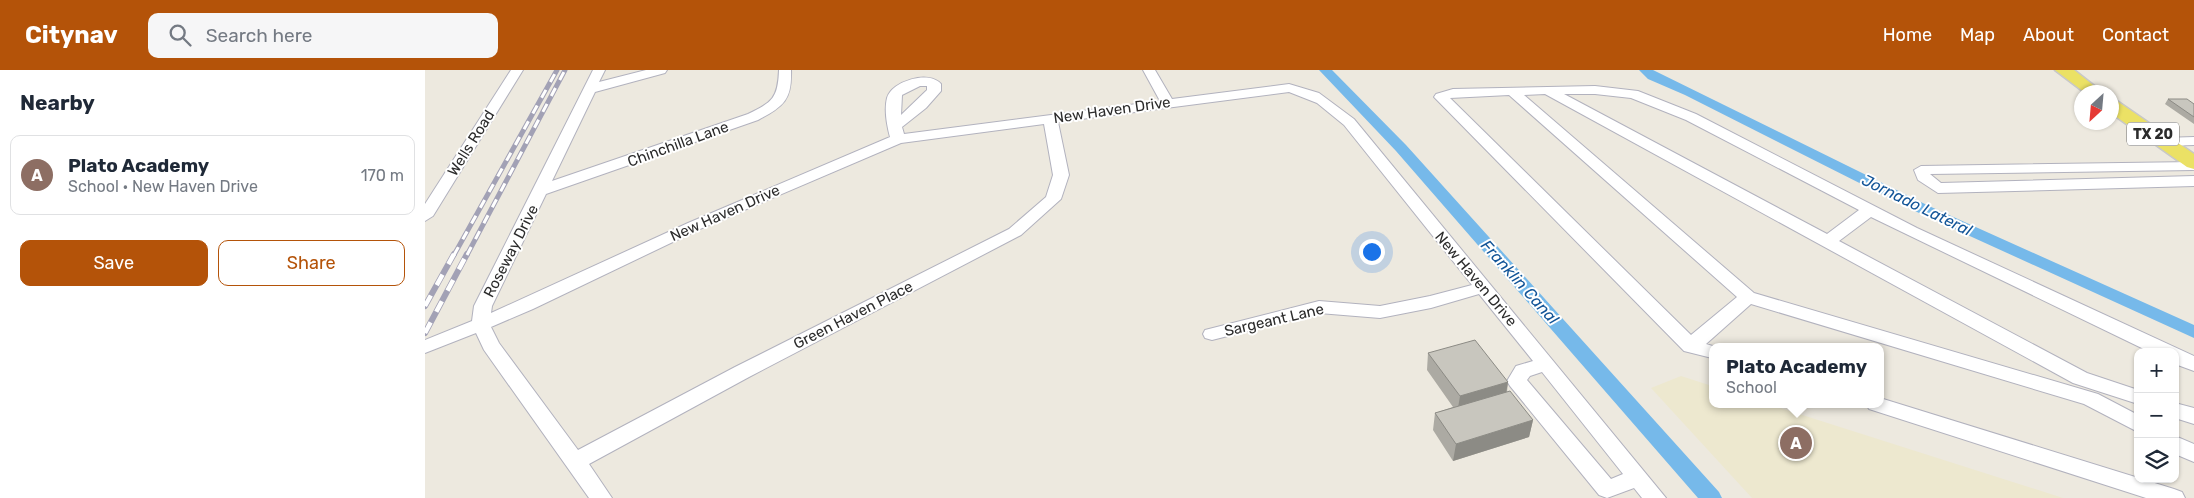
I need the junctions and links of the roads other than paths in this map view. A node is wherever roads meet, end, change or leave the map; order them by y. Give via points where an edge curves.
1 (517, 70) edge
2 (599, 70) edge
3 (660, 70) edge
4 (785, 70) edge
5 (1149, 70) edge
6 (2063, 70) edge
7 (2084, 85) edge
8 (590, 89) junction
9 (1547, 90) junction
10 (1512, 91) junction
11 (1167, 102) junction
12 (2119, 111) edge
13 (1050, 119) junction
14 (2194, 141) edge
15 (2163, 142) junction
16 (2194, 164) edge
17 (2194, 181) edge
18 (542, 190) junction
19 (1870, 210) junction
20 (425, 216) edge
21 (1826, 243) junction
22 (1483, 287) junction
23 (1748, 297) junction
24 (481, 324) junction
25 (1212, 334) dead end
26 (1691, 346) junction
27 (425, 347) edge
28 (2159, 348) edge
29 (1709, 351) edge
30 (2179, 358) edge
31 (1546, 364) junction
32 (2194, 364) edge
33 (2080, 378) junction
34 (2134, 396) edge
35 (2091, 399) junction
36 (1884, 407) edge
37 (2179, 411) edge
38 (2194, 416) edge
39 (2134, 422) edge
40 (2179, 446) edge
41 (2194, 454) edge
42 (575, 462) junction
43 (1638, 478) junction
44 (592, 495) edge
45 (1655, 498) edge
46 (2174, 498) edge

1 - 20 street, Wells Road
2 - 8 street, Roseway Drive
3 - 8 street
4 - 18 street, Chinchilla Lane via 786,90 781,98 753,117
5 - 11 street
6 - 7 main road
8 - 18 street, Roseway Drive
9 - 10 street
9 - 19 street via 1633,94 1691,117
9 - 21 street
10 - 23 street
10 - 26 street via 1453,93 1441,97
11 - 13 street, New Haven Drive
11 - 22 street, New Haven Drive via 1289,88 1309,92 1325,101 1349,122
12 - 15 main road, TX 20
13 - 24 street, New Haven Drive via 897,132
13 - 42 street, Green Haven Place via 1061,175 1053,199 1015,232
14 - 15 street
15 - 16 main road, TX 20
16 - 17 street via 1921,170 1923,177 1939,188
18 - 24 street, Roseway Drive via 483,306
19 - 21 street
19 - 28 street
21 - 33 street
22 - 25 street, Sargeant Lane via 1380,312 1319,307
22 - 31 street, New Haven Drive
23 - 26 street
23 - 35 street
24 - 27 street, New Haven Drive
24 - 42 street via 491,345
26 - 29 street
30 - 32 street
31 - 43 street, New Haven Drive
31 - 43 street via 1523,371 1517,381 1607,489
33 - 34 street
33 - 35 street
35 - 39 street
36 - 46 street
37 - 38 street
40 - 41 street
42 - 44 street
43 - 45 street, New Haven Drive

